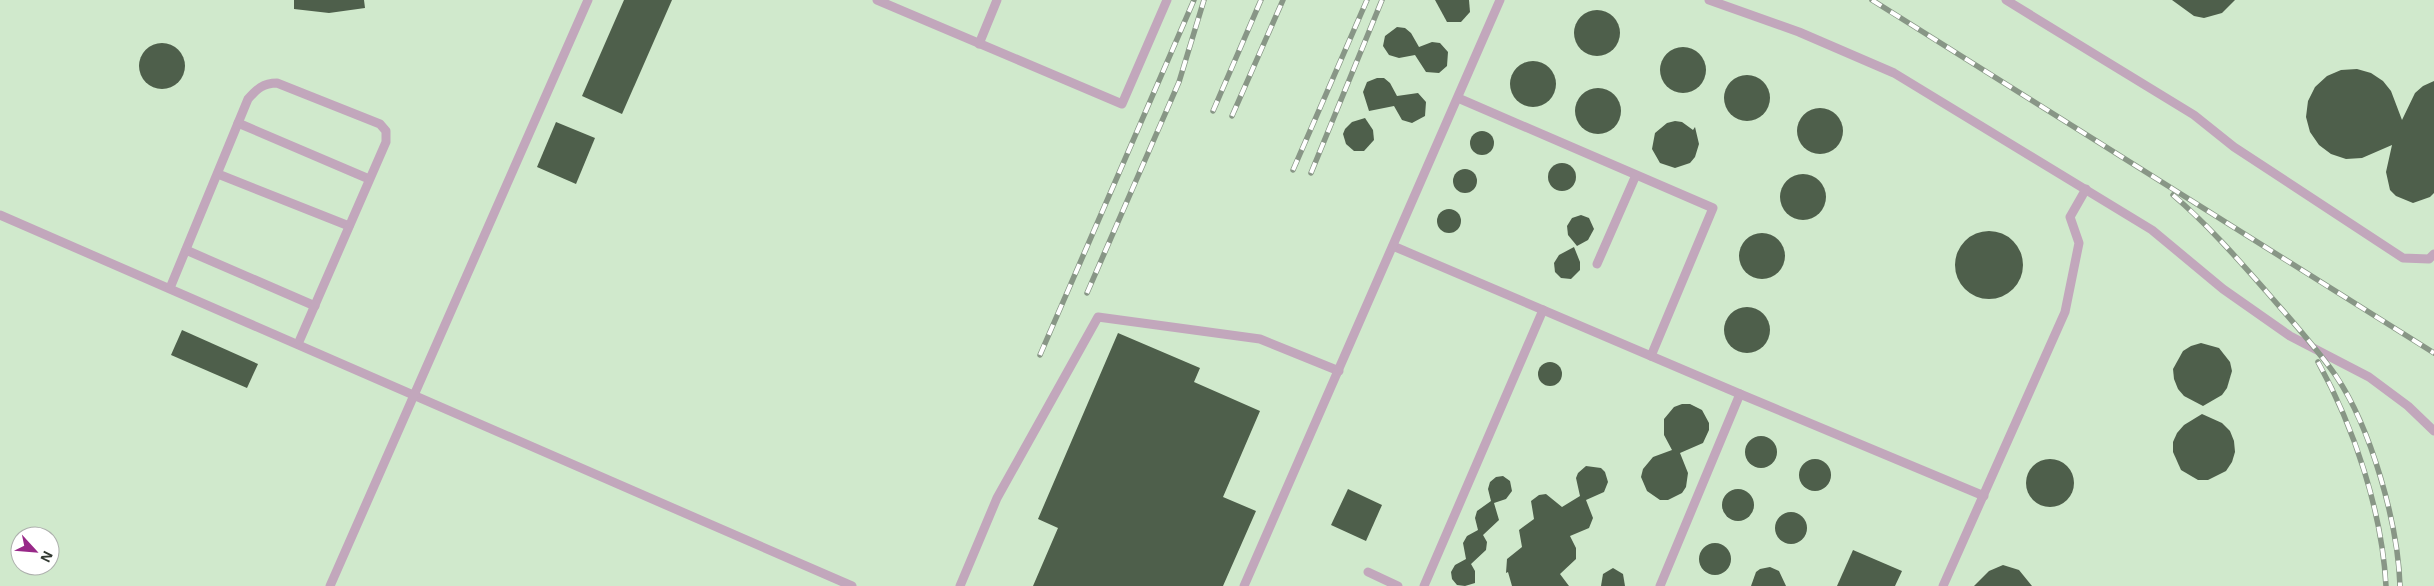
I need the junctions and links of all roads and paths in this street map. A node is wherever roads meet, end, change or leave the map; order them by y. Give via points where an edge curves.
1 (588, 0) edge
2 (877, 0) edge
3 (997, 0) edge
4 (1167, 0) edge
5 (1500, 0) edge
6 (1709, 0) edge
7 (2006, 0) edge
8 (978, 44) junction
9 (1458, 98) junction
10 (238, 123) junction
11 (218, 174) junction
12 (1636, 175) junction
13 (369, 179) junction
14 (2086, 189) junction
15 (0, 215) edge
16 (349, 226) junction
17 (1393, 246) junction
18 (186, 250) junction
19 (2434, 254) edge
20 (1597, 264) dead end
21 (170, 288) junction
22 (315, 306) junction
23 (1543, 310) junction
24 (298, 344) junction
25 (1651, 356) junction
26 (1338, 371) junction
27 (1740, 394) junction
28 (414, 395) junction
29 (2434, 431) edge
30 (1984, 496) junction
31 (1368, 572) dead end
32 (330, 586) edge
33 (852, 586) edge
34 (960, 586) edge
35 (1244, 586) edge
36 (1398, 586) edge
37 (1424, 586) edge
38 (1660, 586) edge
39 (1943, 586) edge

1 - 28 lane
2 - 8 lane
3 - 8 lane
4 - 8 lane via 1122,104
5 - 9 lane
6 - 14 lane via 1799,32 1894,73
7 - 19 lane via 2194,115 2234,147 2403,258 2429,259
9 - 12 lane
9 - 17 lane
10 - 11 lane
10 - 13 lane
10 - 13 lane via 248,99 265,83 277,83 380,124 386,131 386,142
11 - 16 lane
11 - 18 lane
12 - 20 lane
12 - 25 lane via 1713,208
13 - 16 lane
14 - 29 lane via 2152,230 2223,289 2290,336 2369,377 2408,406
14 - 30 lane via 2070,216 2079,244 2065,312
15 - 21 lane
16 - 22 lane
17 - 23 lane
17 - 26 lane
18 - 21 lane
18 - 22 lane
21 - 24 lane
22 - 24 lane
23 - 25 lane
23 - 37 lane
24 - 28 lane
25 - 27 lane
26 - 34 lane via 1260,339 1098,317 996,498
26 - 35 lane
27 - 30 lane
27 - 38 lane
28 - 32 lane
28 - 33 lane
30 - 39 lane
31 - 36 lane

